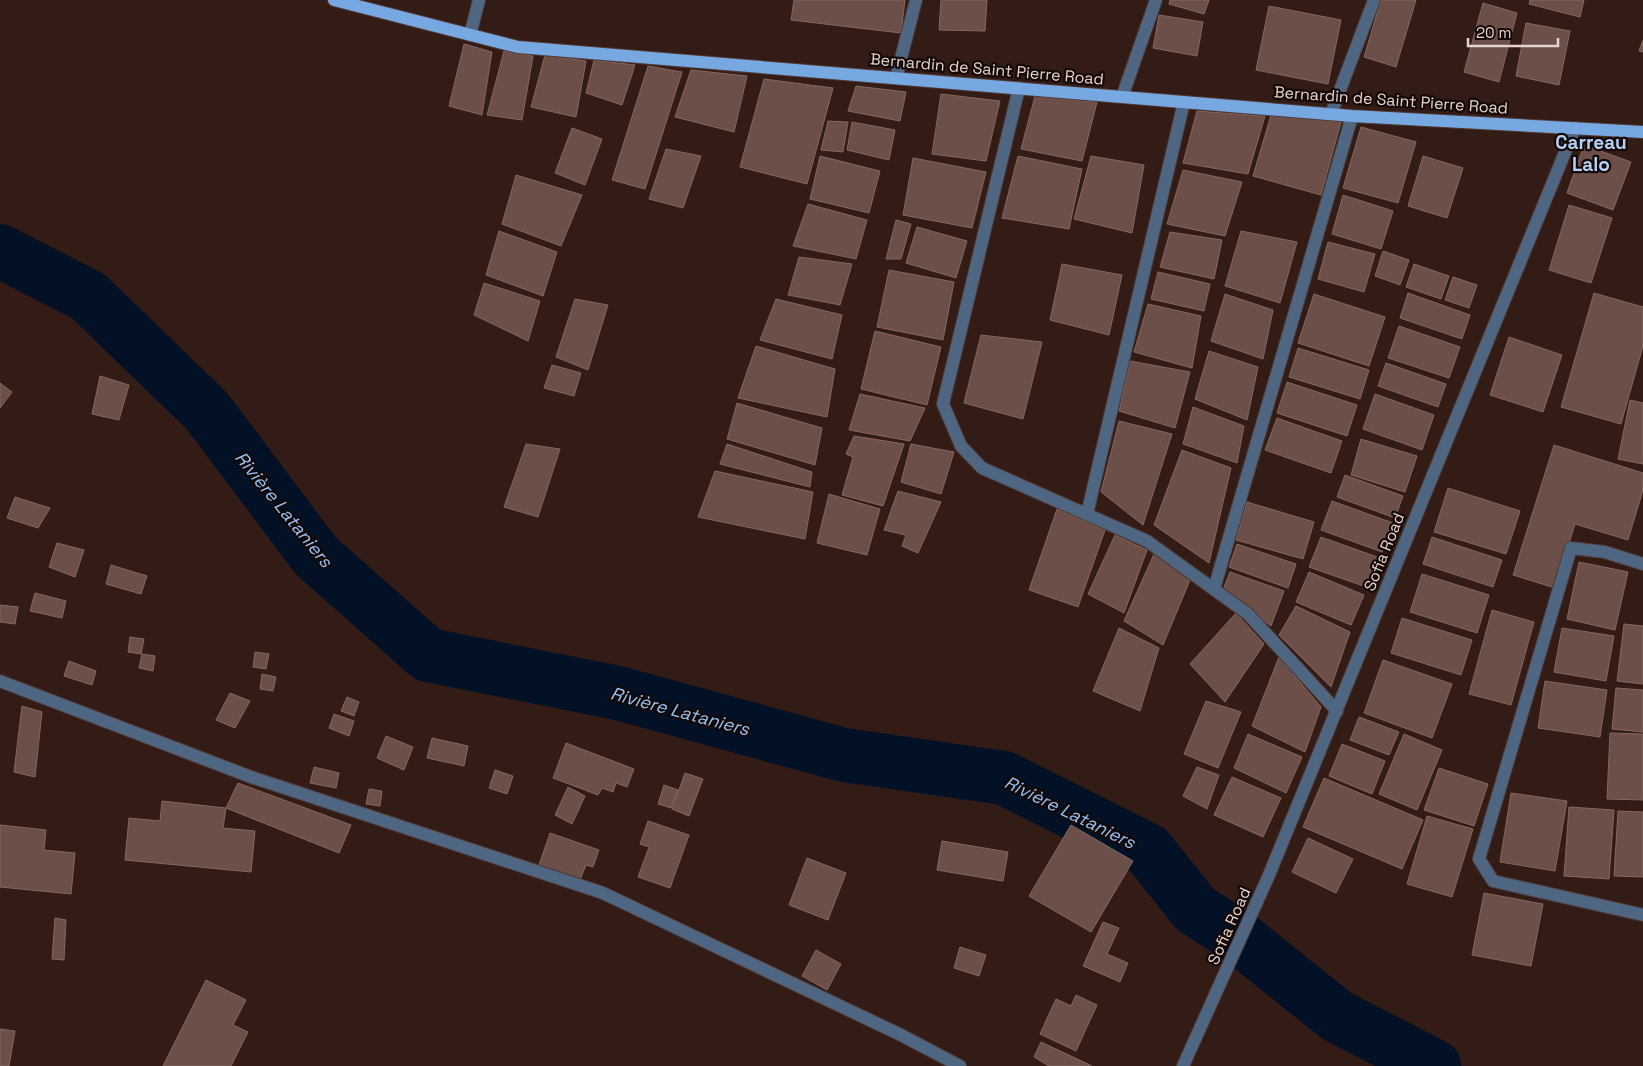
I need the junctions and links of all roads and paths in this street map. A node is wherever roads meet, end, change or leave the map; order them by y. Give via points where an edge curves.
1 (334, 0) edge
2 (479, 0) edge
3 (916, 0) edge
4 (1156, 0) edge
5 (1374, 0) edge
6 (470, 35) junction
7 (896, 78) junction
8 (1019, 88) junction
9 (1122, 97) junction
10 (1184, 102) junction
11 (1331, 114) junction
12 (1352, 116) junction
13 (1575, 128) junction
14 (1643, 132) edge
15 (1087, 514) junction
16 (1643, 564) edge
17 (1214, 589) junction
18 (0, 681) edge
19 (1337, 711) junction
20 (1643, 915) edge
21 (960, 1066) edge
22 (1183, 1066) edge

1 - 6 main road, Bernardin de Saint Pierre Road
2 - 6 street
3 - 7 street
4 - 9 street
5 - 11 street
6 - 7 main road, Bernardin de Saint Pierre Road via 518,47
7 - 8 main road, Bernardin de Saint Pierre Road
8 - 9 main road, Bernardin de Saint Pierre Road
8 - 15 street via 943,404 961,446 982,468
9 - 10 main road, Bernardin de Saint Pierre Road
10 - 11 main road, Bernardin de Saint Pierre Road
10 - 15 street
11 - 12 main road, Bernardin de Saint Pierre Road
12 - 13 main road, Bernardin de Saint Pierre Road
12 - 17 street
13 - 14 main road, Bernardin de Saint Pierre Road
13 - 19 street, Sofia Road
15 - 17 street via 1147,540
16 - 20 street via 1605,552 1571,548 1479,859 1493,880
17 - 19 street via 1248,614
18 - 21 street via 251,777 603,893
19 - 22 street, Sofia Road via 1269,875

